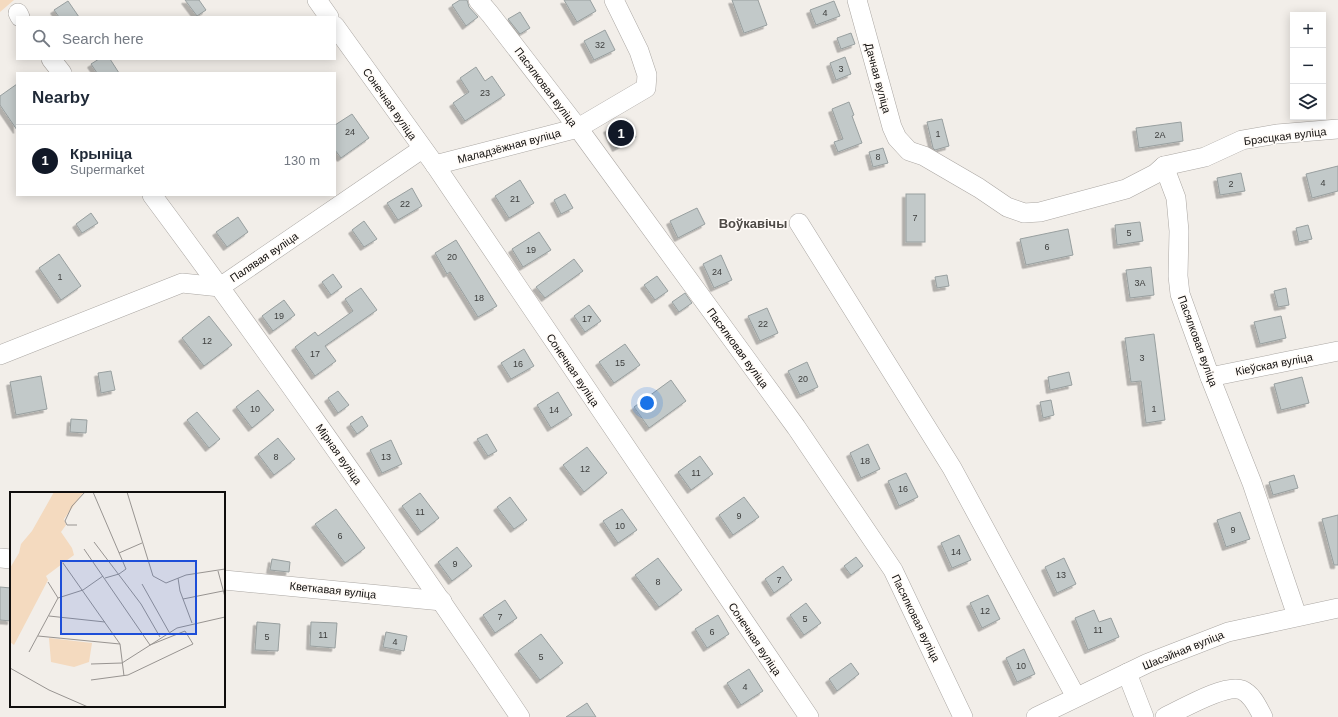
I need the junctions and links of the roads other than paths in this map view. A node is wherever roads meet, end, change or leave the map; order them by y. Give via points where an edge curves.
1 (317, 0) edge
2 (478, 0) edge
3 (614, 0) edge
4 (857, 0) edge
5 (328, 16) edge
6 (336, 27) edge
7 (53, 60) edge
8 (61, 72) edge
9 (578, 128) junction
10 (1338, 129) edge
11 (422, 149) junction
12 (435, 165) junction
13 (1164, 166) junction
14 (153, 196) edge
15 (800, 223) dead end
16 (220, 287) junction
17 (1338, 351) edge
18 (0, 355) edge
19 (1210, 377) junction
20 (0, 558) edge
21 (10, 559) edge
22 (225, 580) edge
23 (442, 601) junction
24 (1338, 608) edge
25 (1297, 616) junction
26 (1127, 673) junction
27 (1076, 697) junction
28 (520, 717) edge
29 (809, 717) edge
30 (964, 717) edge
31 (1036, 717) edge
32 (1144, 717) edge
33 (1165, 717) edge
34 (1263, 717) edge

1 - 5 street
2 - 9 street, Пасялковая вуліца
3 - 9 street, Маладзёжная вуліца via 639,51 647,75 646,88
4 - 13 street, Дачная вуліца via 897,138 909,151 924,156 1007,207 1024,212 1040,212 1126,189 1156,174
6 - 11 street, Сонечная вуліца
7 - 8 street
9 - 12 street, Маладзёжная вуліца
9 - 30 street, Пасялковая вуліца via 796,427 893,570
10 - 13 street, Брэсцкая вуліца via 1242,140 1205,157
11 - 12 street, Сонечная вуліца
11 - 16 street, Палявая вуліца
12 - 29 street, Сонечная вуліца
13 - 19 street, Пасялковая вуліца via 1176,198 1180,294
14 - 16 street, Мірная вуліца
15 - 27 street via 952,468
16 - 18 street, Палявая вуліца via 182,284
16 - 23 street, Мірная вуліца
17 - 19 street, Кіеўская вуліца
19 - 25 street, Пасялковая вуліца via 1252,483
20 - 21 street
22 - 23 street, Кветкавая вуліца
23 - 28 street, Мірная вуліца
24 - 25 street, Шасэйная вуліца
25 - 26 street, Шасэйная вуліца via 1228,632
26 - 27 street, Шасэйная вуліца
26 - 32 street
27 - 31 street, Шасэйная вуліца
33 - 34 street via 1220,691 1233,689 1242,690 1253,699

